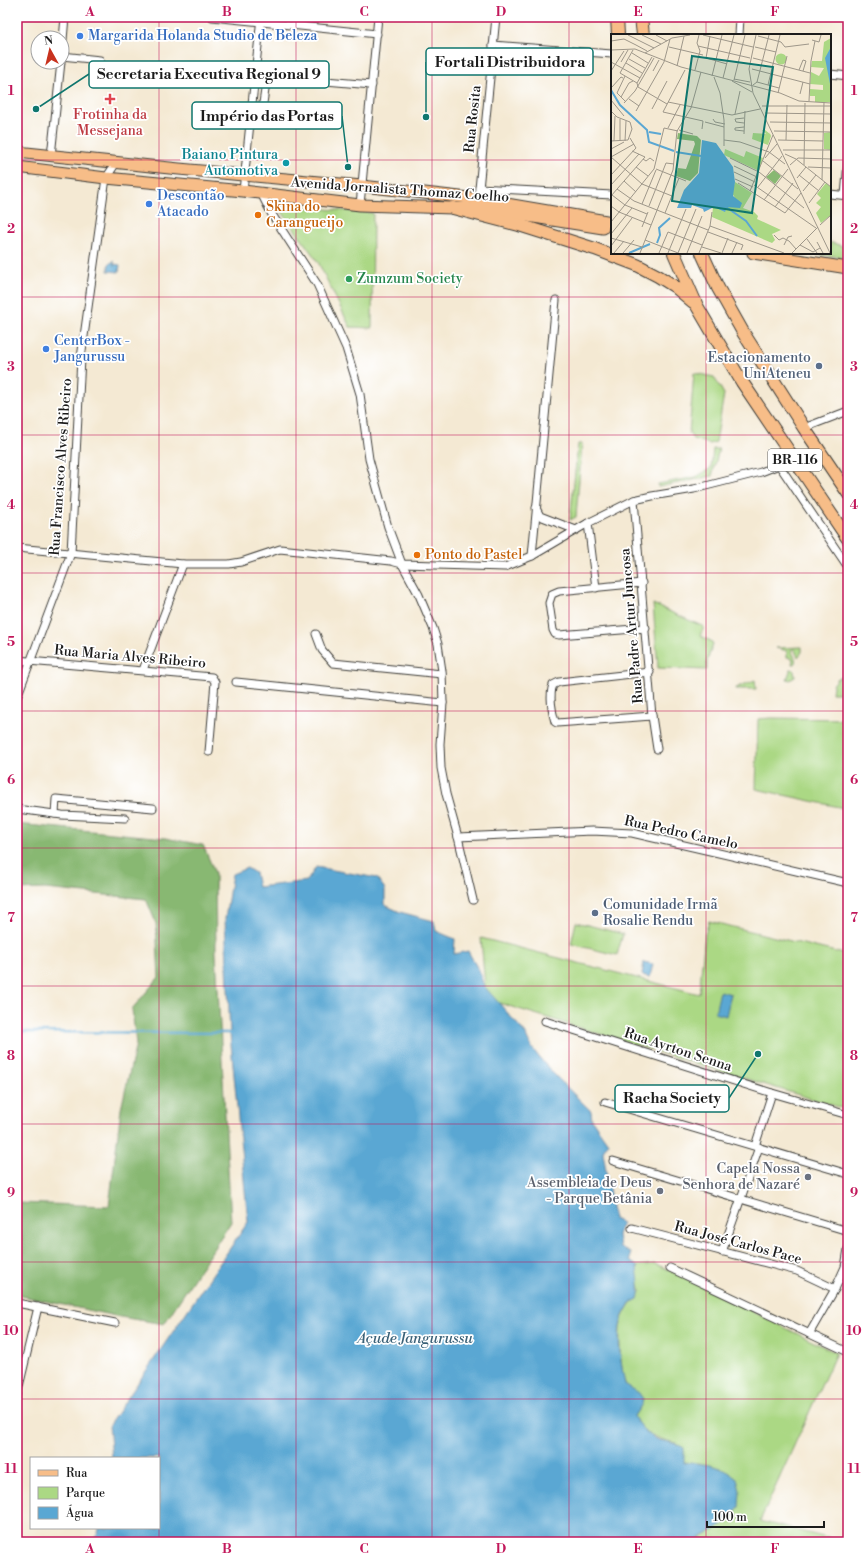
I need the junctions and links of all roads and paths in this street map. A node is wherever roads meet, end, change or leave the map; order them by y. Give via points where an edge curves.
1 (65, 17) edge
2 (212, 17) edge
3 (378, 17) edge
4 (496, 17) edge
5 (617, 17) edge
6 (641, 17) edge
7 (740, 17) edge
8 (260, 19) edge
9 (64, 30) edge
10 (377, 34) junction
11 (618, 34) edge
12 (643, 34) edge
13 (739, 34) edge
14 (494, 45) junction
15 (611, 54) edge
16 (70, 57) edge
17 (100, 60) dead end
18 (60, 70) edge
19 (831, 74) edge
20 (848, 76) edge
21 (372, 85) junction
22 (261, 116) dead end
23 (17, 152) edge
24 (50, 156) junction
25 (848, 162) edge
26 (116, 163) junction
27 (17, 167) edge
28 (245, 175) junction
29 (106, 178) junction
30 (362, 186) junction
31 (243, 191) junction
32 (261, 193) junction
33 (479, 194) junction
34 (831, 194) edge
35 (611, 195) edge
36 (847, 195) edge
37 (360, 205) junction
38 (453, 208) junction
39 (611, 222) edge
40 (611, 230) edge
41 (674, 254) edge
42 (702, 254) edge
43 (759, 254) edge
44 (795, 254) edge
45 (848, 262) edge
46 (848, 268) edge
47 (556, 300) dead end
48 (697, 306) junction
49 (848, 411) edge
50 (804, 428) junction
51 (793, 456) junction
52 (779, 465) junction
53 (848, 493) edge
54 (634, 500) junction
55 (536, 508) junction
56 (588, 523) junction
57 (576, 530) junction
58 (848, 538) edge
59 (17, 548) edge
60 (71, 553) junction
61 (532, 556) junction
62 (183, 564) junction
63 (402, 564) junction
64 (848, 567) edge
65 (642, 583) junction
66 (596, 588) junction
67 (646, 628) junction
68 (316, 634) dead end
69 (17, 660) edge
70 (30, 661) junction
71 (143, 670) junction
72 (650, 672) junction
73 (442, 674) junction
74 (236, 682) dead end
75 (17, 697) edge
76 (443, 703) junction
77 (652, 716) junction
78 (657, 749) dead end
79 (209, 752) dead end
80 (153, 808) dead end
81 (17, 809) edge
82 (55, 814) junction
83 (125, 818) dead end
84 (458, 837) junction
85 (848, 884) edge
86 (473, 900) dead end
87 (546, 1021) dead end
88 (772, 1093) junction
89 (605, 1102) dead end
90 (848, 1115) edge
91 (757, 1146) junction
92 (613, 1161) dead end
93 (848, 1174) edge
94 (740, 1200) junction
95 (632, 1228) dead end
96 (848, 1231) edge
97 (848, 1249) edge
98 (722, 1252) junction
99 (670, 1268) dead end
100 (846, 1268) edge
101 (836, 1289) junction
102 (17, 1303) edge
103 (38, 1307) junction
104 (116, 1323) dead end
105 (809, 1334) junction
106 (848, 1352) edge
107 (17, 1395) edge

1 - 9 street
2 - 8 street
3 - 10 street
4 - 14 street, Rua Rosita
5 - 11 highway
6 - 12 highway
7 - 13 street
8 - 10 street
8 - 28 street
10 - 21 street
14 - 15 street
14 - 33 street, Rua Rosita
16 - 17 street
18 - 24 street
19 - 20 street
21 - 22 street via 267,76
21 - 30 street
23 - 24 main road, Avenida Jornalista Thomaz Coelho
24 - 26 main road, Avenida Jornalista Thomaz Coelho
25 - 36 street
26 - 28 main road, Avenida Jornalista Thomaz Coelho
26 - 29 street, Rua Francisco Alves Ribeiro
27 - 29 main road, Avenida Jornalista Thomaz Coelho
28 - 30 main road, Avenida Jornalista Thomaz Coelho
28 - 31 street
29 - 31 main road, Avenida Jornalista Thomaz Coelho
29 - 60 street, Rua Francisco Alves Ribeiro via 81,358
30 - 33 main road, Avenida Jornalista Thomaz Coelho
30 - 37 street
31 - 32 main road, Avenida Jornalista Thomaz Coelho
32 - 37 main road, Avenida Jornalista Thomaz Coelho
32 - 63 street via 307,266 346,348 360,394 369,459 388,527
33 - 35 street
33 - 39 main road, Avenida Jornalista Thomaz Coelho
34 - 36 street
37 - 38 main road, Avenida Jornalista Thomaz Coelho
38 - 40 main road, Avenida Jornalista Thomaz Coelho via 512,213
38 - 48 highway via 519,225 637,265 674,286
41 - 48 highway, BR-116
42 - 50 highway, BR-116 via 744,334
43 - 46 main road
44 - 45 main road
47 - 55 street
48 - 51 highway, BR-116 via 742,382
49 - 50 street
50 - 53 highway, BR-116
51 - 52 street
51 - 58 highway, BR-116
52 - 54 street via 726,481
52 - 64 street
54 - 56 street
54 - 65 street, Rua Padre Artur Juncosa
55 - 57 street via 540,516
55 - 61 street
56 - 57 street
56 - 66 street
57 - 61 street
59 - 60 street
60 - 62 street
60 - 70 street, Rua Francisco Alves Ribeiro
61 - 63 street via 505,567
62 - 63 street via 229,564 280,549
62 - 71 street
63 - 73 street via 434,628
65 - 66 street
65 - 67 street, Rua Padre Artur Juncosa
66 - 67 street via 552,594 548,603 555,634
67 - 72 street, Rua Padre Artur Juncosa
68 - 73 street via 322,650 333,663
69 - 70 street, Rua Maria Alves Ribeiro
70 - 71 street, Rua Maria Alves Ribeiro
70 - 75 street, Rua Francisco Alves Ribeiro
71 - 79 street, Rua Maria Alves Ribeiro via 208,675 214,678
72 - 77 street, Rua Padre Artur Juncosa
72 - 77 street via 570,679 553,685 552,693 555,722 559,723
73 - 76 street
74 - 76 street
76 - 84 street via 441,768
77 - 78 street, Rua Padre Artur Juncosa
80 - 82 street via 56,799
81 - 82 street
82 - 83 street
84 - 85 street, Rua Pedro Camelo via 592,831 632,833
84 - 86 street
87 - 88 street, Rua Ayrton Senna
88 - 90 street, Rua Ayrton Senna
88 - 91 street
89 - 91 street
91 - 93 street
91 - 94 street
92 - 94 street
94 - 96 street
94 - 98 street
95 - 98 street, Rua José Carlos Pace
97 - 100 street
98 - 101 street, Rua José Carlos Pace via 797,1271
99 - 105 street
100 - 101 street
101 - 105 street
102 - 103 street
103 - 104 street
103 - 107 street
105 - 106 street

